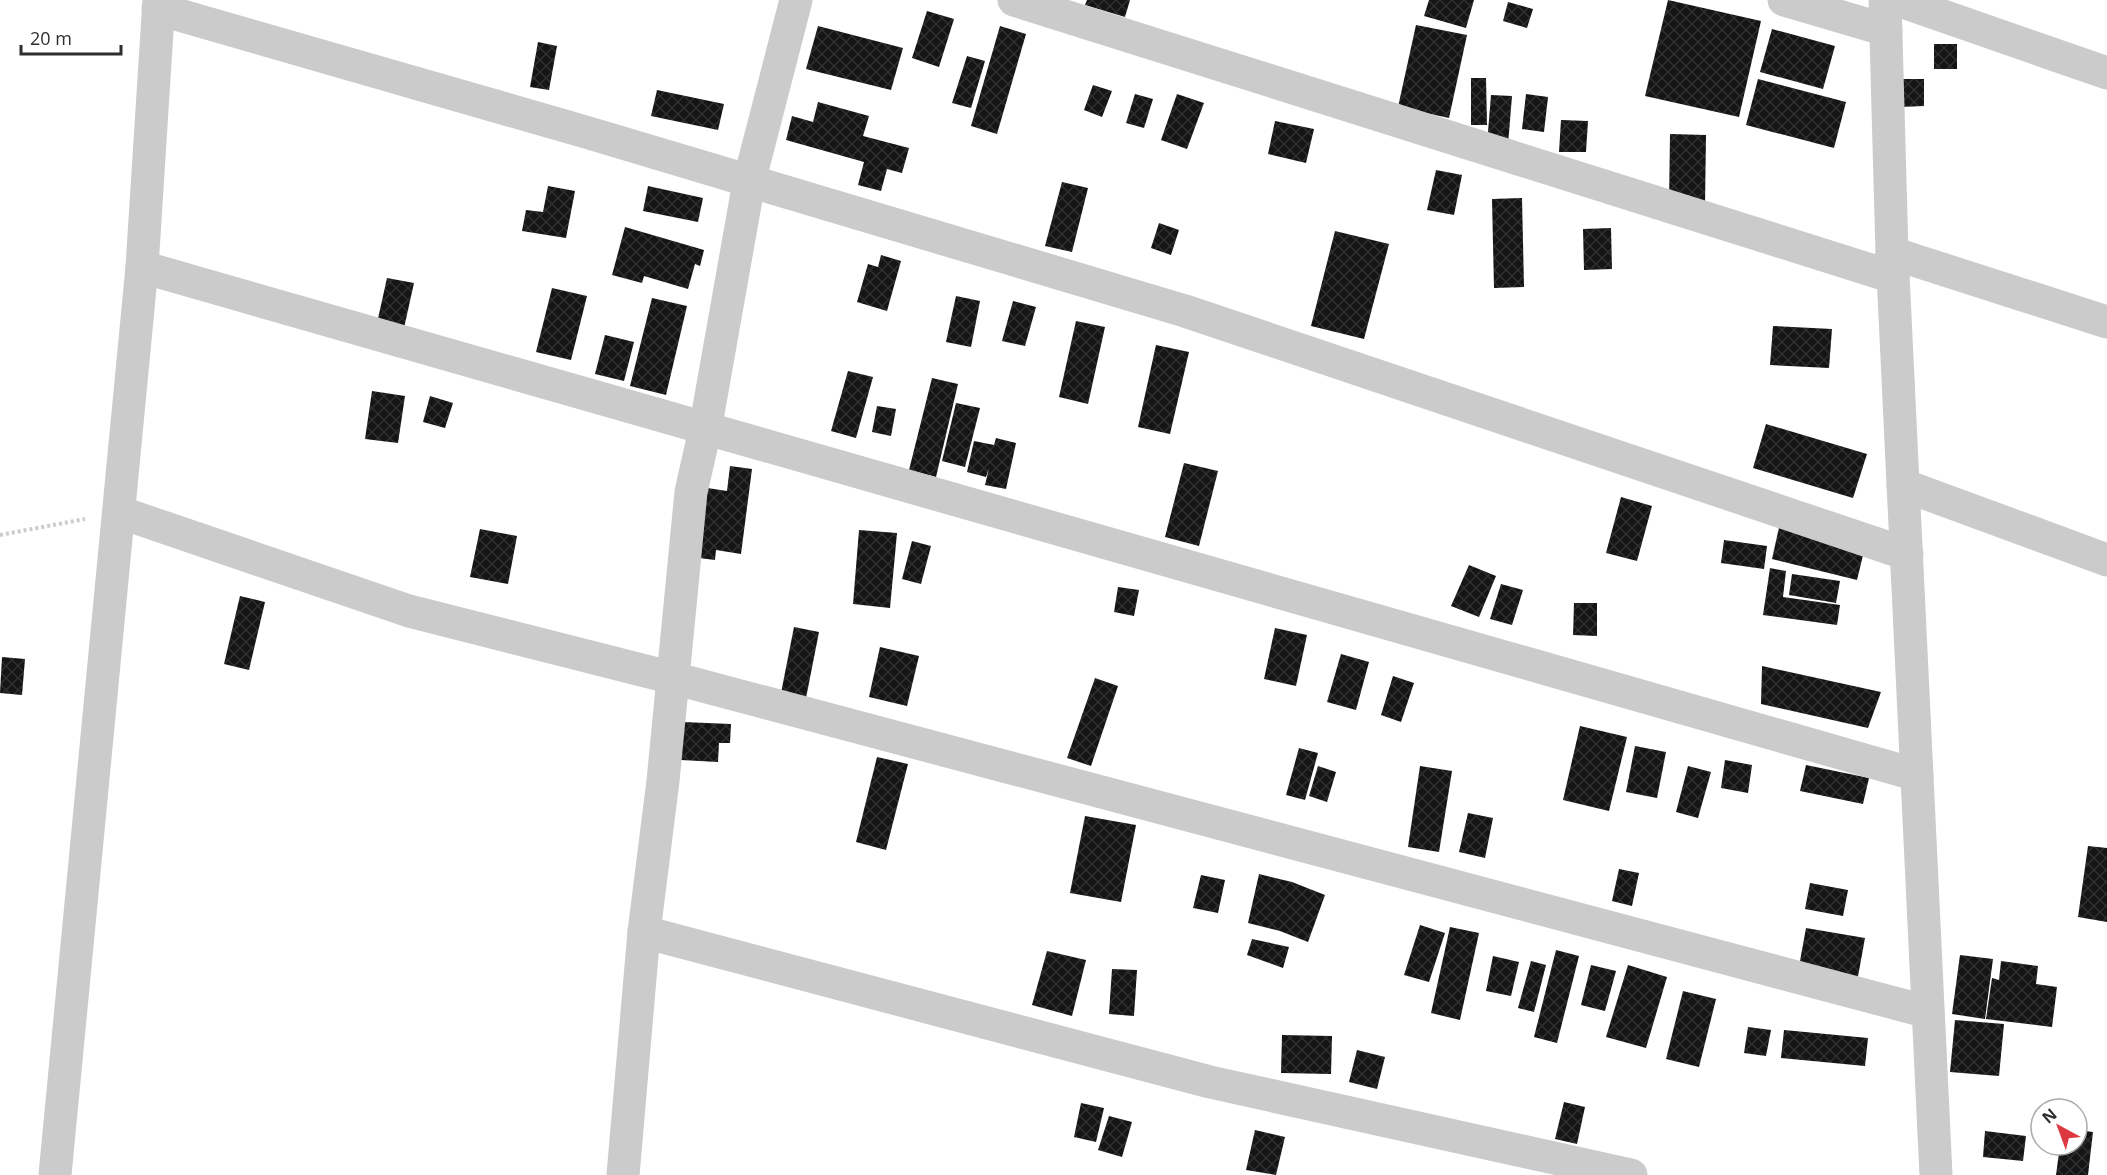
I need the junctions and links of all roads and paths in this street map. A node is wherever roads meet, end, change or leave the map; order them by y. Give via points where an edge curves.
1 (796, 0) edge
2 (1014, 0) edge
3 (1784, 0) edge
4 (1897, 0) edge
5 (159, 5) edge
6 (1886, 15) edge
7 (2107, 73) edge
8 (749, 182) junction
9 (1893, 265) junction
10 (142, 267) junction
11 (2107, 322) edge
12 (705, 430) junction
13 (1903, 485) junction
14 (119, 512) junction
15 (0, 535) edge
16 (1906, 554) junction
17 (2107, 560) edge
18 (673, 678) junction
19 (1917, 775) junction
20 (644, 932) junction
21 (1928, 1012) junction
22 (55, 1175) edge
23 (623, 1175) edge
24 (1631, 1175) edge
25 (1936, 1175) edge

1 - 8 street
2 - 9 street
3 - 6 street
4 - 7 street
5 - 8 street
5 - 10 street
6 - 9 street
8 - 12 street
8 - 16 street via 1185,311
9 - 11 street
9 - 13 street
10 - 12 street
10 - 14 street
12 - 18 street via 691,492
12 - 19 street
13 - 16 street
13 - 17 street
14 - 15 path
14 - 18 street via 409,611
14 - 22 street
16 - 19 street
18 - 20 street
18 - 21 street
19 - 21 street
20 - 23 street
20 - 24 street via 1210,1083
21 - 25 street

